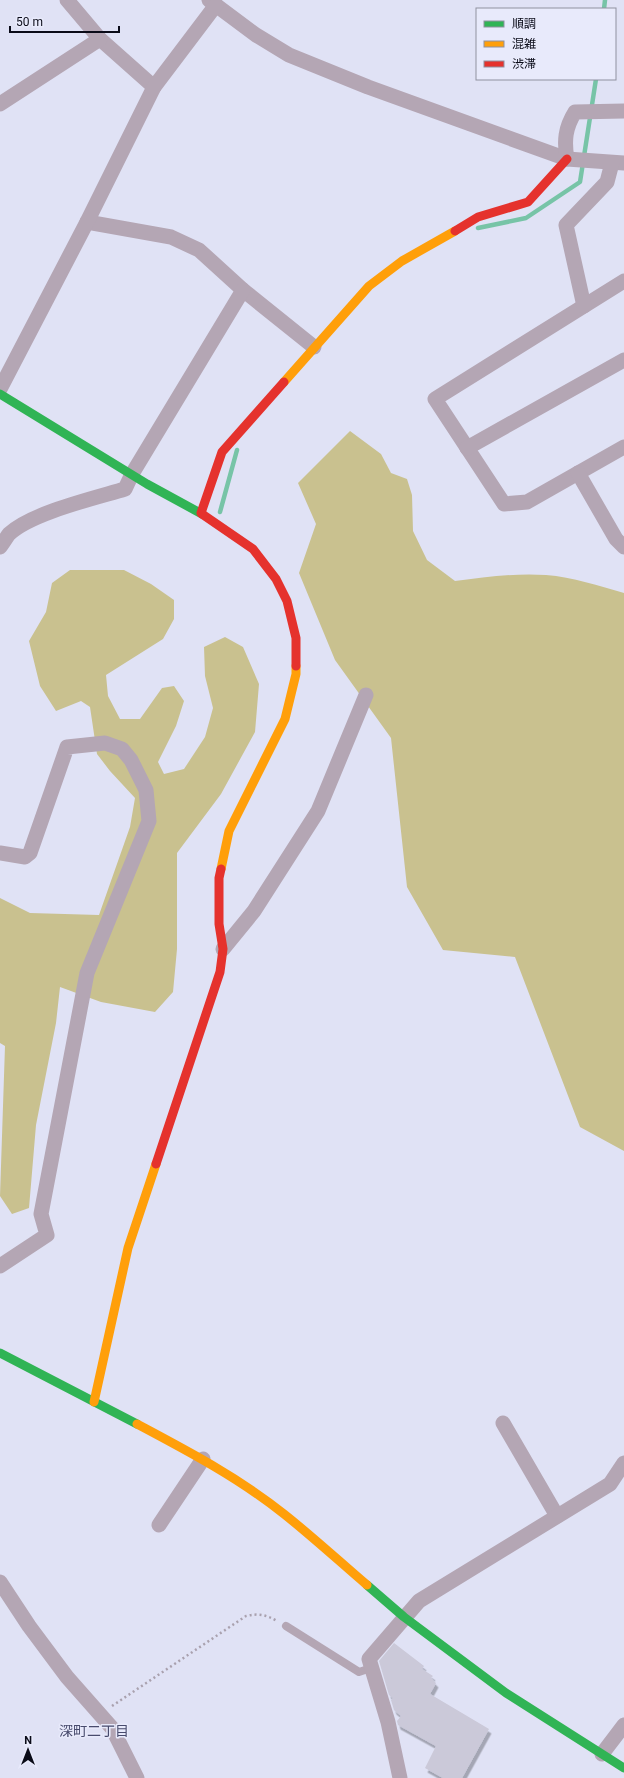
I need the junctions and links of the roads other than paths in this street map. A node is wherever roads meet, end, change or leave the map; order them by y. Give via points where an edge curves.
1 (66, 0) edge
2 (212, 3) edge
3 (100, 39) junction
4 (154, 87) junction
5 (0, 104) edge
6 (624, 111) edge
7 (567, 160) junction
8 (618, 163) edge
9 (87, 222) junction
10 (624, 281) edge
11 (243, 290) junction
12 (584, 306) junction
13 (314, 347) junction
14 (624, 360) edge
15 (0, 390) edge
16 (0, 394) edge
17 (624, 447) edge
18 (467, 448) junction
19 (578, 473) junction
20 (132, 474) junction
21 (201, 513) junction
22 (0, 547) edge
23 (624, 547) edge
24 (366, 695) dead end
25 (0, 853) edge
26 (222, 949) junction
27 (0, 1266) edge
28 (0, 1353) edge
29 (94, 1402) junction
30 (503, 1423) dead end
31 (203, 1460) junction
32 (624, 1463) edge
33 (557, 1516) junction
34 (159, 1525) dead end
35 (0, 1582) edge
36 (404, 1617) junction
37 (286, 1626) road end
38 (371, 1668) junction
39 (624, 1725) edge
40 (602, 1754) junction
41 (624, 1768) edge
42 (137, 1778) edge
43 (400, 1778) edge

1 - 3 street
2 - 4 street
2 - 7 street via 289,55 368,87
3 - 4 street
3 - 5 street
4 - 9 street
6 - 7 street via 575,112 566,131 564,143
7 - 8 street
7 - 13 street via 528,202 478,217 402,261 369,286
8 - 12 street via 607,182 566,225
9 - 11 street via 170,237 199,250
9 - 15 street
10 - 12 street
11 - 13 street
11 - 20 street
12 - 18 street via 435,399
13 - 21 street via 222,452
14 - 18 street
16 - 20 street
17 - 19 street
18 - 19 street via 504,504 527,502
19 - 23 street via 616,539
20 - 21 street
20 - 22 street via 125,489 51,512 25,524 9,534
21 - 26 street via 253,549 276,579 287,601 296,638 296,674 285,719 229,831 220,878 219,924
24 - 26 street via 318,811 254,910
25 - 27 street via 25,857 30,852 67,746 105,743 122,749 131,760 146,790 150,820 87,973 41,1214 47,1235
26 - 29 street via 220,972 128,1248
28 - 29 street
29 - 31 street
30 - 33 street
31 - 34 street
31 - 36 street via 284,1514
32 - 33 street via 610,1484
33 - 36 street via 419,1601
35 - 42 street via 62,1670 112,1728
36 - 38 street via 368,1659
36 - 40 street via 506,1693
37 - 38 lane via 359,1672
38 - 43 street via 388,1722
39 - 40 street
40 - 41 street

